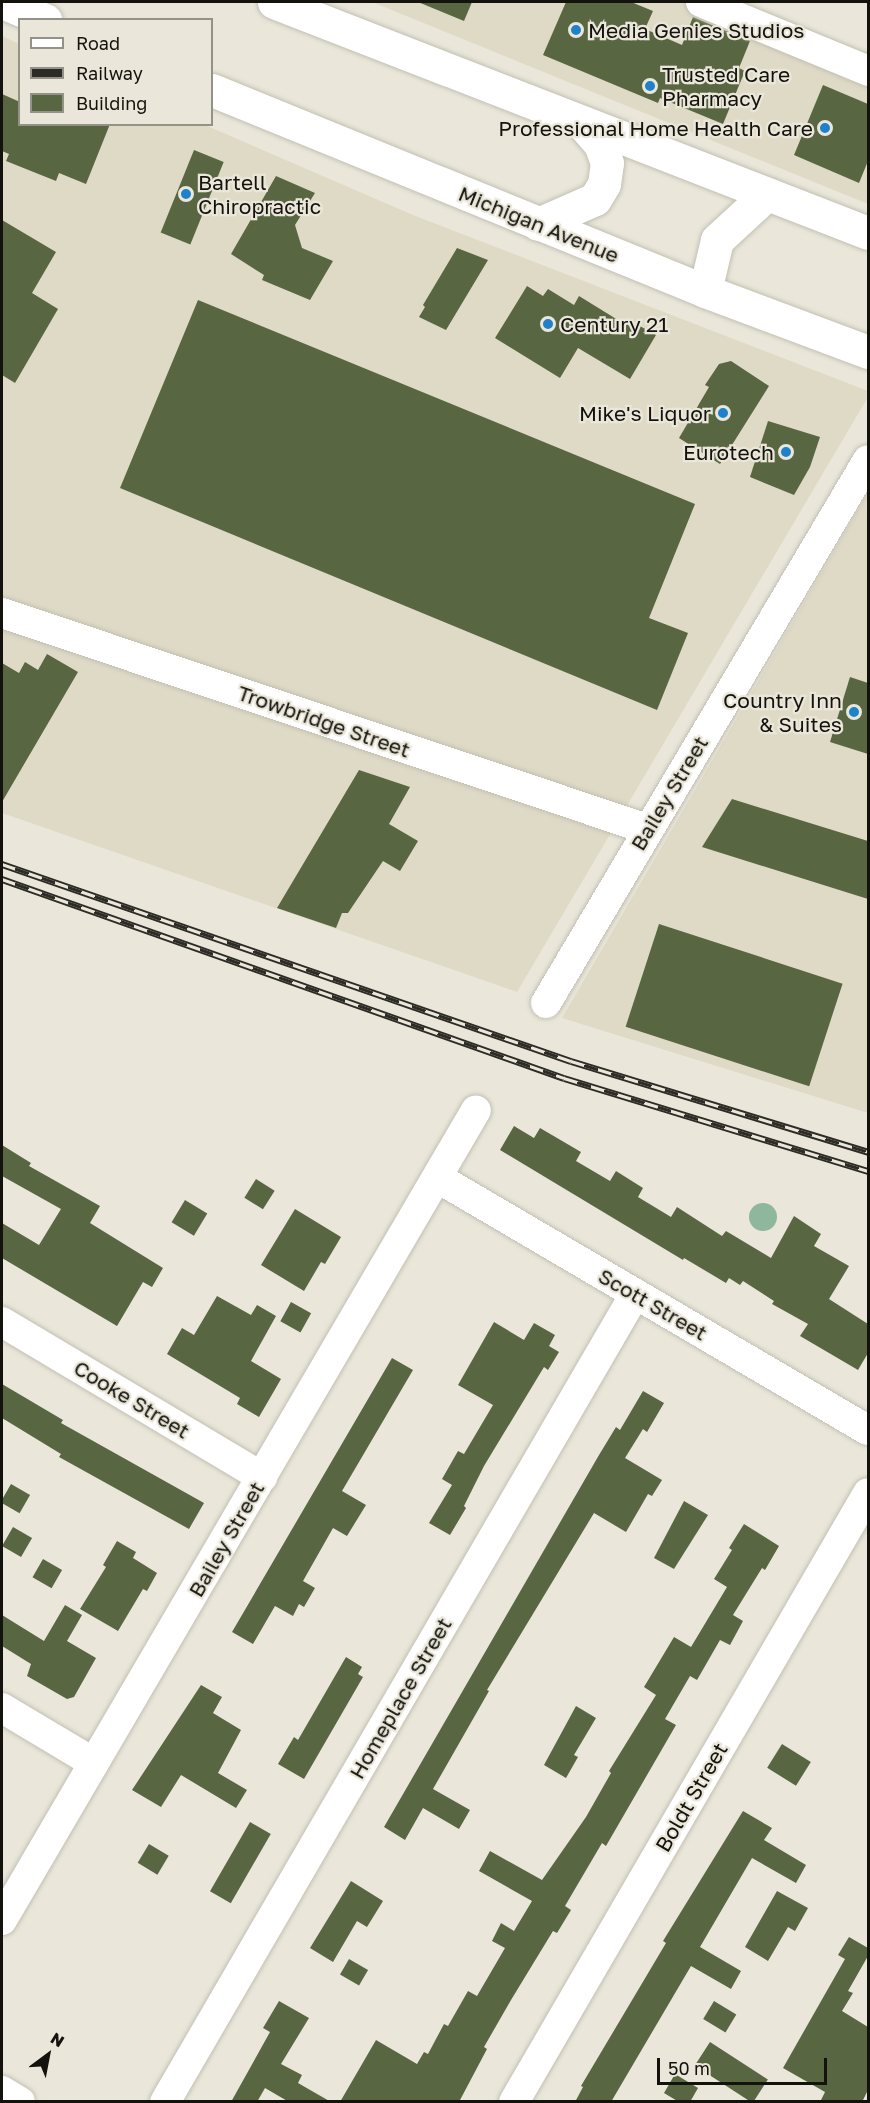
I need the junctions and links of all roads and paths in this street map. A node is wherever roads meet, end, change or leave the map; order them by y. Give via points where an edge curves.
1 (2, 2) edge
2 (274, 2) edge
3 (701, 2) edge
4 (40, 18) edge
5 (868, 71) edge
6 (213, 90) edge
7 (582, 123) junction
8 (767, 194) junction
9 (538, 224) junction
10 (868, 233) edge
11 (705, 291) junction
12 (868, 352) edge
13 (868, 460) edge
14 (2, 613) edge
15 (647, 829) junction
16 (546, 1003) dead end
17 (476, 1110) dead end
18 (444, 1167) junction
19 (635, 1294) junction
20 (2, 1322) edge
21 (868, 1430) edge
22 (262, 1477) junction
23 (868, 1493) edge
24 (2, 1708) edge
25 (94, 1763) junction
26 (2, 1920) edge
27 (2, 2091) edge
28 (20, 2102) edge
29 (165, 2102) edge
30 (514, 2102) edge

1 - 4 main road
2 - 7 main road
3 - 5 street
6 - 9 main road, Michigan Avenue
7 - 8 main road
7 - 9 main road via 600,144 607,162 604,184 596,199
8 - 10 main road
8 - 11 main road via 717,240
9 - 11 main road, Michigan Avenue
11 - 12 main road, Michigan Avenue
13 - 15 street, Bailey Street
14 - 15 street, Trowbridge Street
15 - 16 street, Bailey Street
17 - 18 street, Bailey Street
18 - 19 street, Scott Street
18 - 22 street, Bailey Street
19 - 21 street, Scott Street
19 - 29 street, Homeplace Street
20 - 22 street, Cooke Street
22 - 25 street, Bailey Street
23 - 30 street, Boldt Street
24 - 25 street
25 - 26 street, Bailey Street
27 - 28 street

